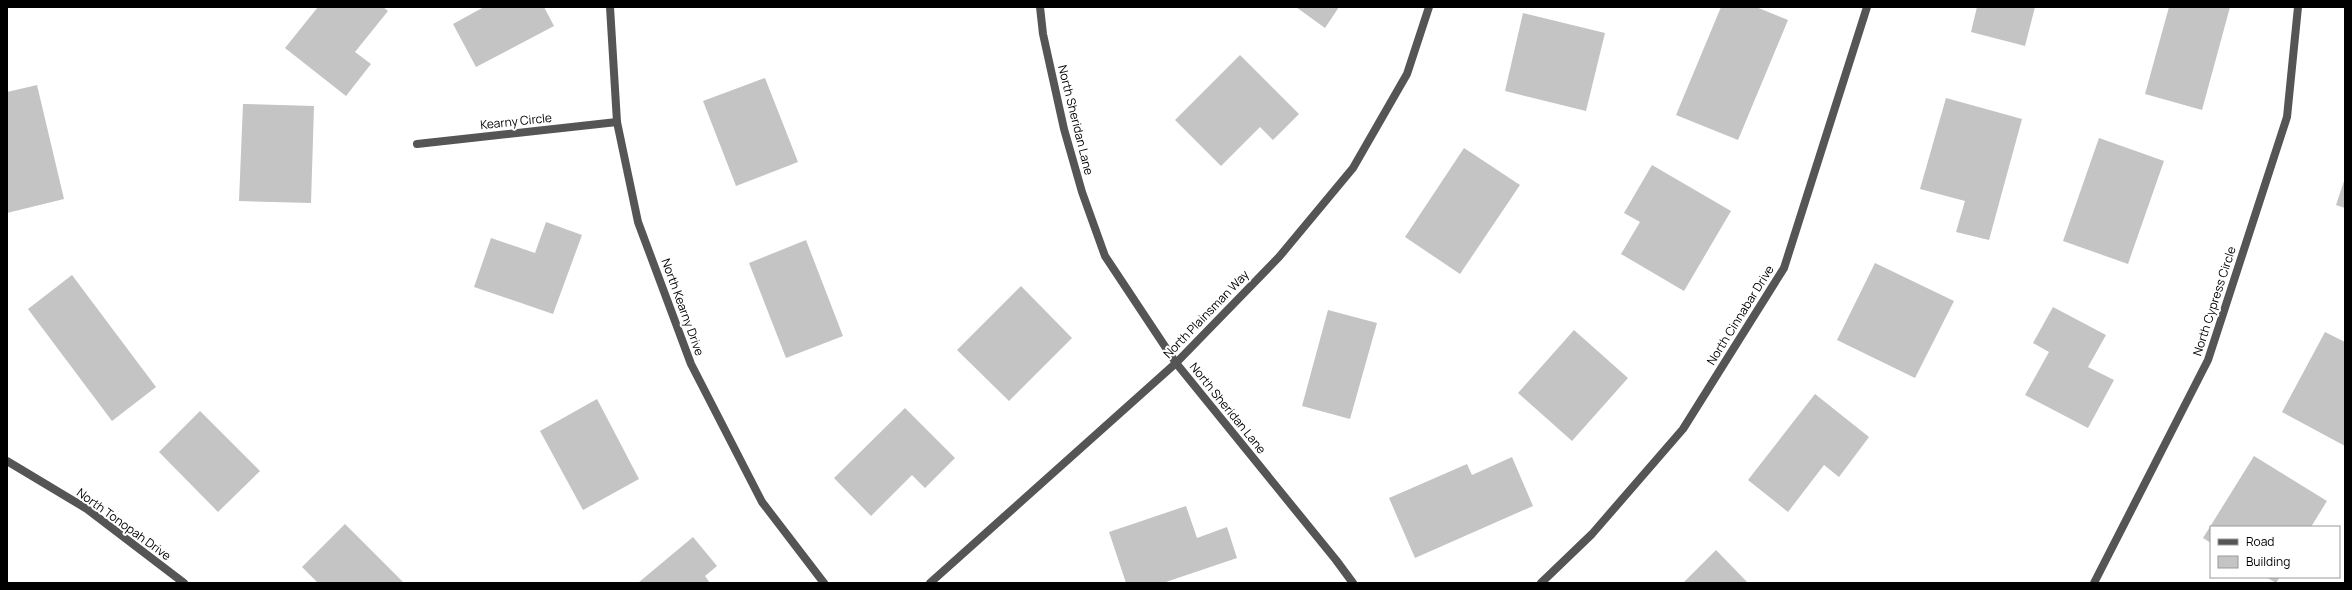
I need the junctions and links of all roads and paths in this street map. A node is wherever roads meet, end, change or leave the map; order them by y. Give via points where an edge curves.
1 (610, 7) edge
2 (1040, 7) edge
3 (1429, 7) edge
4 (1867, 7) edge
5 (2298, 7) edge
6 (617, 122) junction
7 (417, 144) dead end
8 (1176, 363) junction
9 (7, 461) edge
10 (184, 583) edge
11 (824, 583) edge
12 (930, 583) edge
13 (1353, 583) edge
14 (1541, 583) edge
15 (2094, 583) edge

1 - 6 street, North Kearny Drive
2 - 8 street, North Sheridan Lane via 1064,129 1082,192 1105,256
3 - 8 street, North Plainsman Way via 1407,74 1353,168 1279,257
4 - 14 street, North Cinnabar Drive via 1784,268 1683,429 1592,534
5 - 15 street, North Cypress Circle via 2287,117 2208,360
6 - 7 street, Kearny Circle
6 - 11 street, North Kearny Drive via 638,222 691,364 762,502
8 - 12 street, North Plainsman Way
8 - 13 street, North Sheridan Lane
9 - 10 street, North Tonopah Drive via 87,509

